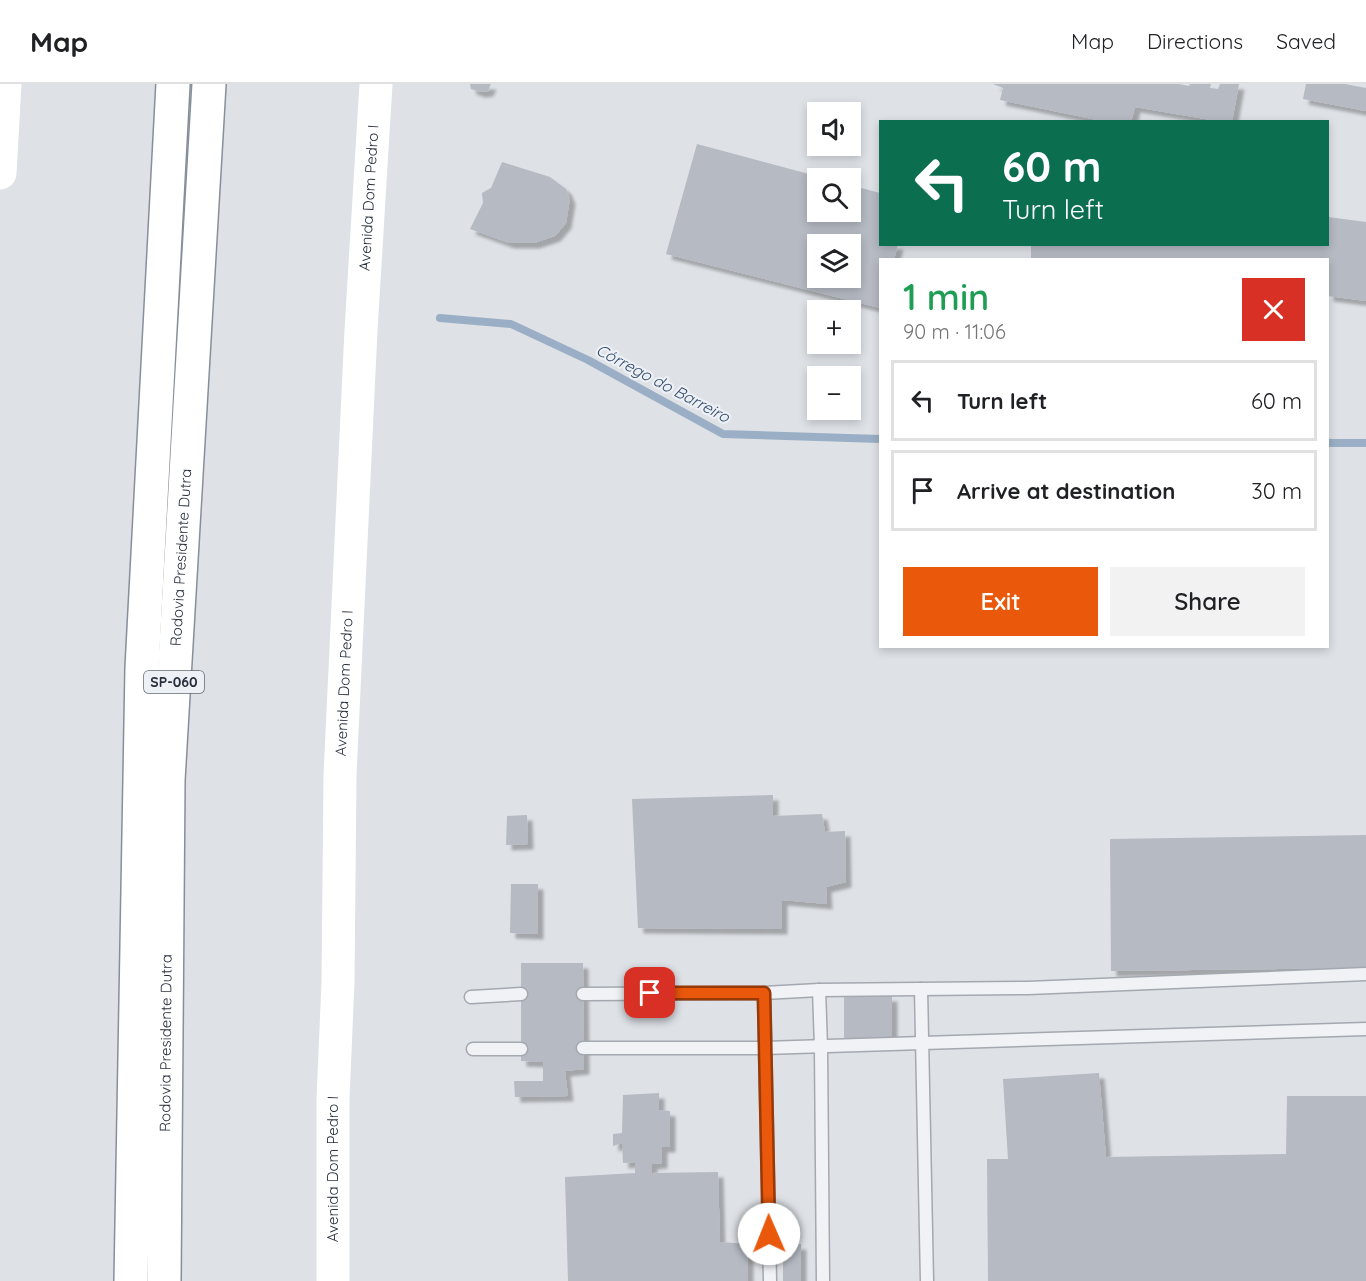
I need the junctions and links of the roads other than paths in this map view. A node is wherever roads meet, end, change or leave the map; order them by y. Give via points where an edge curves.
1 (5, 84) edge
2 (173, 84) edge
3 (209, 84) edge
4 (376, 84) edge
5 (0, 173) edge
6 (1366, 974) edge
7 (921, 989) junction
8 (819, 990) junction
9 (764, 993) junction
10 (521, 994) dead end
11 (583, 994) dead end
12 (471, 997) dead end
13 (1366, 1029) edge
14 (922, 1044) junction
15 (821, 1047) junction
16 (521, 1048) dead end
17 (583, 1048) dead end
18 (764, 1048) junction
19 (473, 1049) dead end
20 (131, 1281) edge
21 (164, 1281) edge
22 (333, 1281) edge
23 (770, 1281) edge
24 (823, 1281) edge
25 (927, 1281) edge

1 - 5 main road
2 - 20 main road, Rodovia Presidente Dutra / SP-060 via 142,668
3 - 21 main road, Rodovia Presidente Dutra / SP-060 via 168,780
4 - 22 main road, Avenida Dom Pedro I via 340,775
6 - 7 lane
7 - 8 lane
7 - 14 lane
8 - 9 lane
8 - 15 lane
9 - 11 lane
9 - 18 lane
10 - 12 lane
13 - 14 lane
14 - 15 lane
14 - 25 lane
15 - 18 lane
15 - 24 lane
16 - 19 lane
17 - 18 lane
18 - 23 lane

